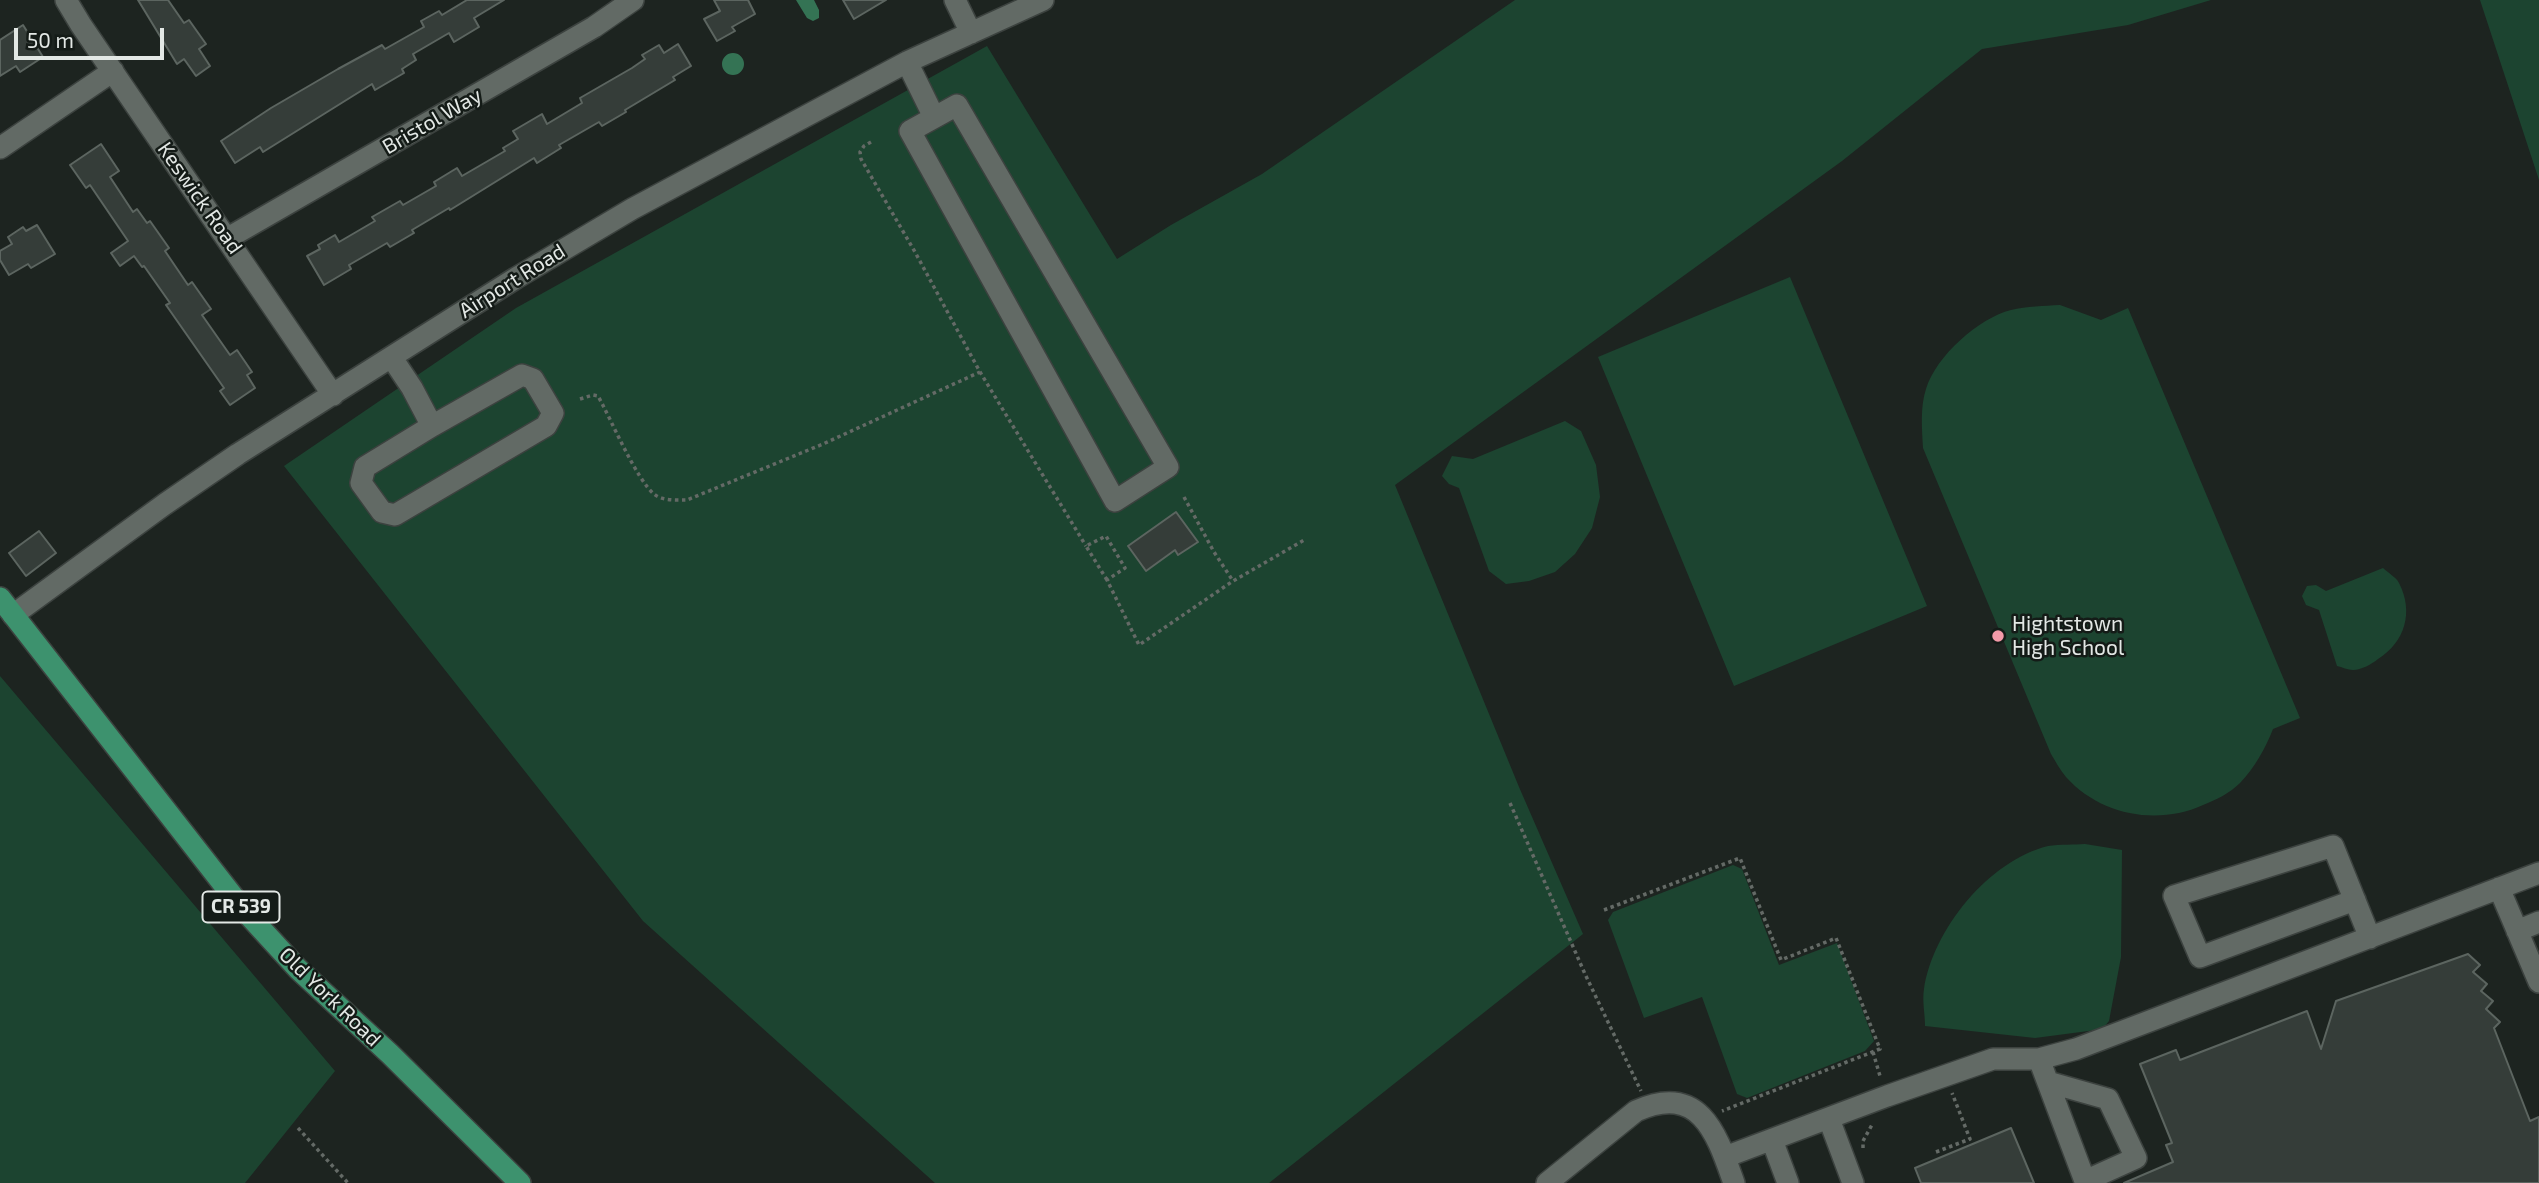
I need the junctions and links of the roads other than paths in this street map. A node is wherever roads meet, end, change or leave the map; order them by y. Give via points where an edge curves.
1 (66, 0) edge
2 (633, 0) edge
3 (955, 0) edge
4 (1042, 0) edge
5 (971, 33) junction
6 (906, 62) junction
7 (113, 71) junction
8 (934, 117) junction
9 (0, 148) edge
10 (228, 238) junction
11 (392, 358) junction
12 (333, 396) junction
13 (432, 426) junction
14 (6, 606) edge
15 (2539, 873) edge
16 (2499, 888) junction
17 (2355, 900) junction
18 (2539, 922) edge
19 (2518, 932) junction
20 (2370, 938) junction
21 (2539, 982) edge
22 (2039, 1059) junction
23 (2048, 1082) junction
24 (1829, 1119) junction
25 (1772, 1140) junction
26 (1725, 1157) junction
27 (520, 1183) edge
28 (1547, 1183) edge
29 (1734, 1183) edge
30 (1788, 1183) edge
31 (1853, 1183) edge

1 - 7 street, Keswick Road
2 - 10 street, Bristol Way via 594,27
3 - 5 street
4 - 5 street, Airport Road
5 - 6 street, Airport Road
6 - 8 street
6 - 11 street, Airport Road via 632,209
7 - 9 street
7 - 10 street, Keswick Road
8 - 8 street via 957,105 1168,467 1115,501 910,131
10 - 12 street, Keswick Road
11 - 12 street, Airport Road
11 - 13 street
12 - 14 street, Airport Road
13 - 13 street via 522,375 533,379 553,413 546,426 395,515 382,512 361,483 365,467
14 - 27 main road, Old York Road / CR 539 via 242,908 298,969
15 - 16 street
16 - 19 street
16 - 20 street
17 - 17 street via 2333,846 2174,896 2200,957
17 - 20 street
18 - 19 street
19 - 21 street
20 - 22 street
22 - 23 street
22 - 24 street via 1993,1059
23 - 23 street via 2085,1181 2136,1158 2108,1099
24 - 25 street
24 - 31 street
25 - 26 street
25 - 30 street
26 - 28 street via 1711,1125 1699,1113 1666,1102 1636,1111
26 - 29 street

